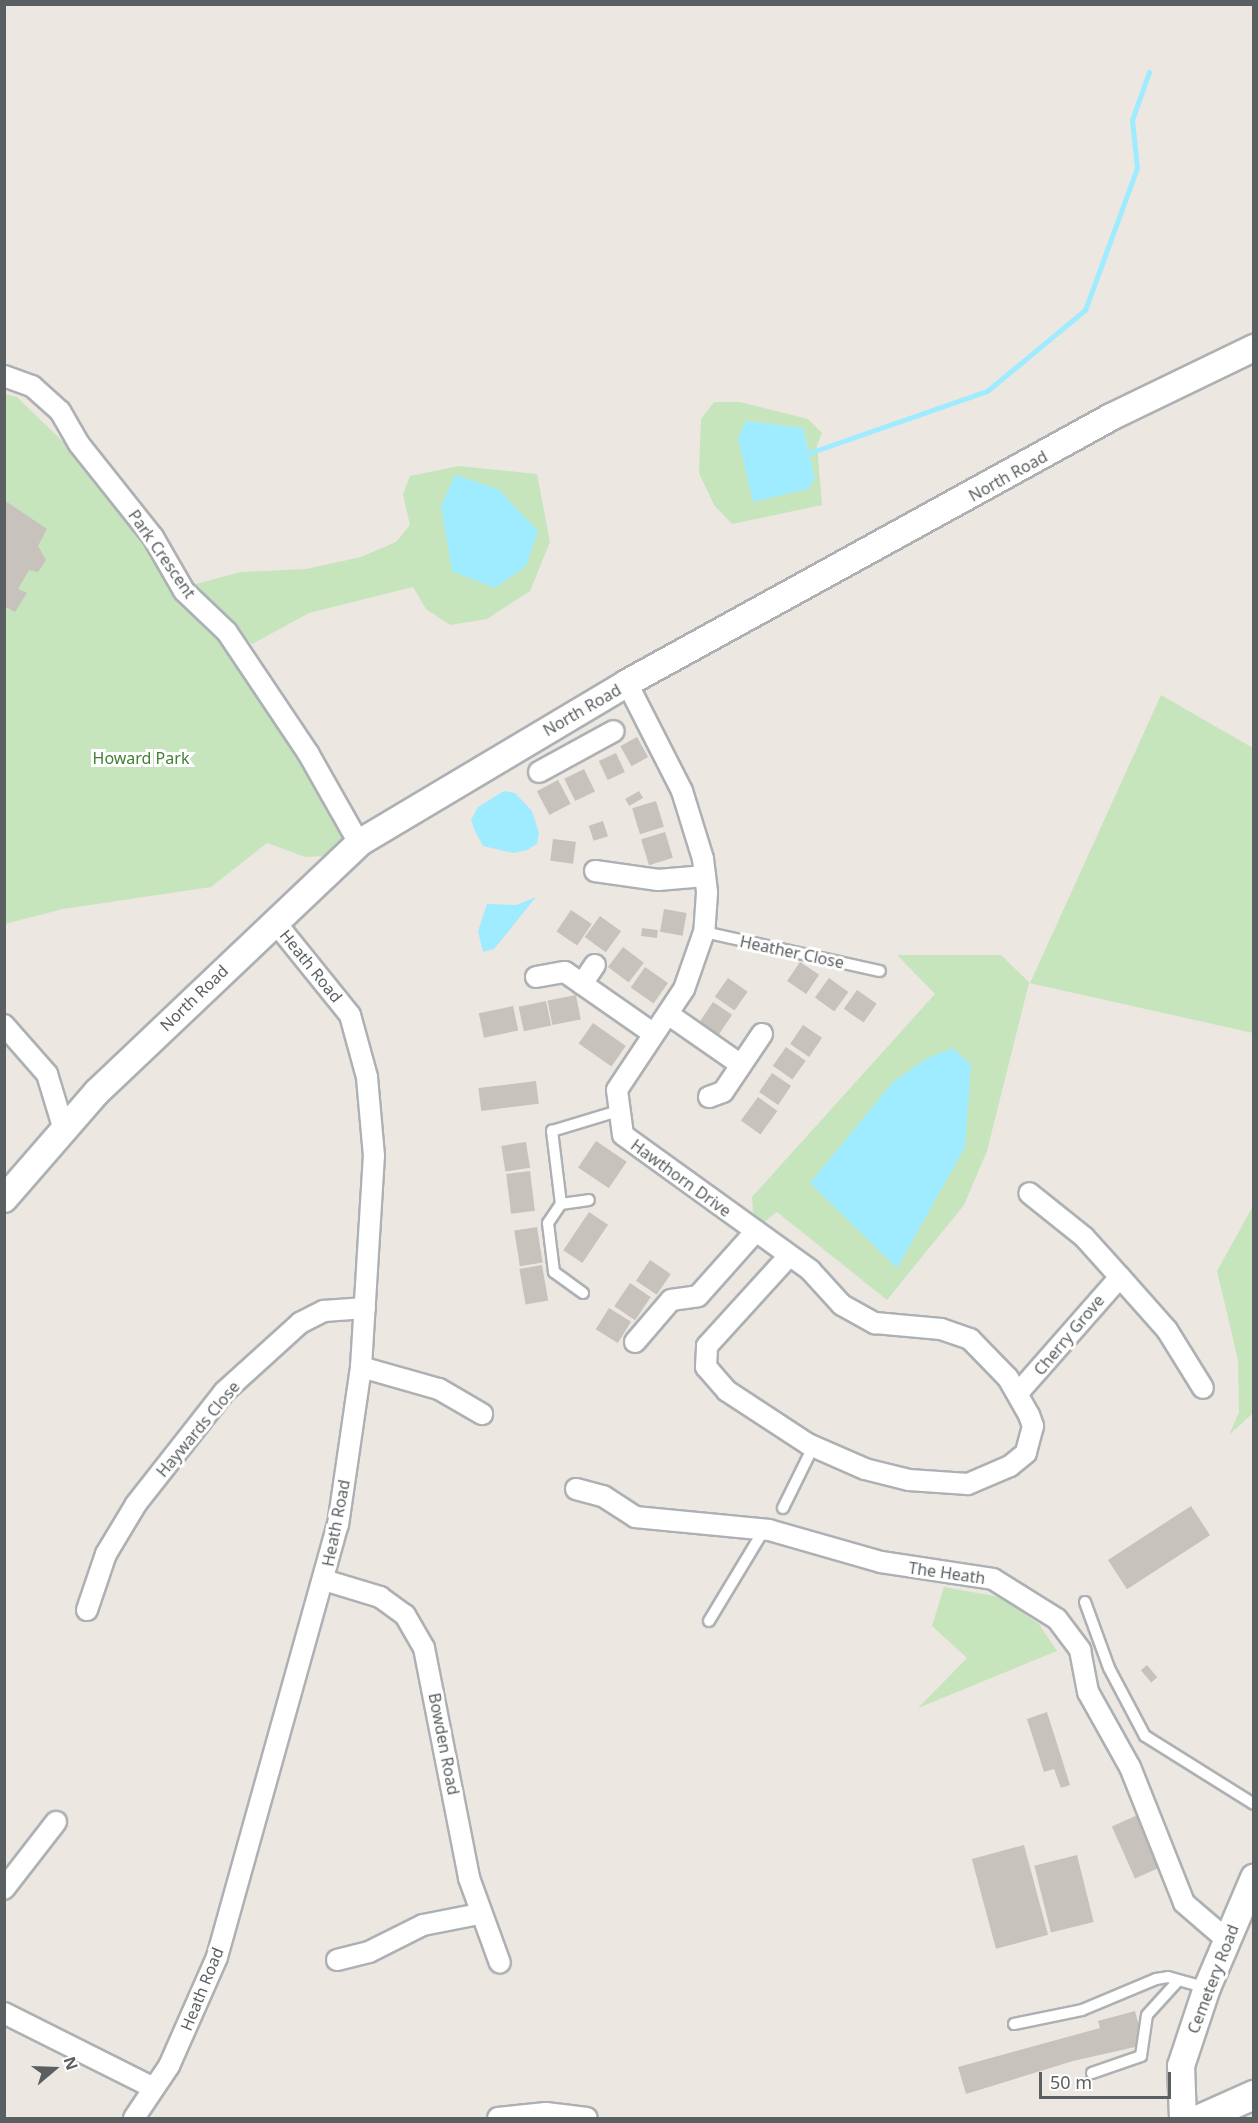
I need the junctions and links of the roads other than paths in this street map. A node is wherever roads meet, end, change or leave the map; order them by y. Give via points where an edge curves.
1 (1254, 348) edge
2 (4, 376) edge
3 (627, 683) junction
4 (552, 727) junction
5 (614, 731) dead end
6 (567, 756) junction
7 (539, 772) dead end
8 (359, 843) junction
9 (595, 871) dead end
10 (705, 876) junction
11 (275, 922) junction
12 (704, 932) junction
13 (595, 965) dead end
14 (880, 971) dead end
15 (536, 977) dead end
16 (582, 984) junction
17 (668, 1014) junction
18 (4, 1025) edge
19 (654, 1034) junction
20 (762, 1034) dead end
21 (741, 1065) junction
22 (709, 1097) dead end
23 (618, 1111) junction
24 (64, 1130) junction
25 (1029, 1193) dead end
26 (4, 1199) edge
27 (589, 1200) dead end
28 (561, 1204) junction
29 (756, 1231) junction
30 (788, 1257) junction
31 (1120, 1277) junction
32 (583, 1293) dead end
33 (365, 1308) junction
34 (635, 1342) dead end
35 (361, 1367) junction
36 (1203, 1388) dead end
37 (1018, 1393) junction
38 (482, 1414) dead end
39 (813, 1446) junction
40 (576, 1489) dead end
41 (783, 1508) dead end
42 (764, 1530) junction
43 (324, 1580) junction
44 (1085, 1602) dead end
45 (87, 1610) dead end
46 (709, 1621) dead end
47 (1254, 1804) edge
48 (57, 1822) dead end
49 (1254, 1878) edge
50 (4, 1889) edge
51 (478, 1914) junction
52 (1227, 1941) junction
53 (337, 1960) dead end
54 (500, 1963) dead end
55 (1177, 1982) junction
56 (1207, 1988) junction
57 (4, 2013) edge
58 (1014, 2024) dead end
59 (1092, 2073) dead end
60 (152, 2087) junction
61 (1254, 2096) edge
62 (134, 2118) edge
63 (498, 2118) edge
64 (587, 2118) edge
65 (1183, 2118) edge
66 (1202, 2118) edge

1 - 3 street, North Road via 1111,417
2 - 8 street, Park Crescent via 32,386 60,411 79,444 153,537 184,591 227,632 313,762
3 - 4 street, North Road
3 - 10 street, Hawthorn Drive via 682,791
4 - 6 street
4 - 8 street, North Road
5 - 6 street
6 - 7 street
8 - 11 street, North Road
9 - 10 street via 658,880
10 - 12 street, Hawthorn Drive
11 - 24 street, North Road via 97,1092
11 - 33 street, Heath Road via 350,1015 367,1077 374,1156
12 - 14 lane, Heather Close
12 - 17 street, Hawthorn Drive via 684,989
13 - 16 street
15 - 16 street via 565,972
16 - 19 street
17 - 19 street, Hawthorn Drive
17 - 21 street
18 - 24 street via 47,1074
19 - 23 street, Hawthorn Drive via 617,1090
20 - 21 street
21 - 22 street via 723,1092
23 - 28 lane via 552,1131
23 - 29 street, Hawthorn Drive via 623,1135
24 - 26 street, North Road
25 - 31 street via 1084,1237
27 - 28 lane
28 - 32 lane via 548,1223 554,1272
29 - 30 street, Hawthorn Drive
29 - 34 street via 698,1296 670,1300
30 - 37 street, Hawthorn Drive via 810,1270 842,1305 874,1323 941,1329 970,1339 992,1359
30 - 39 street, Hawthorn Drive via 707,1346 706,1367 728,1391
31 - 36 street via 1167,1330
31 - 37 street, Cherry Grove
33 - 35 street, Heath Road
33 - 45 street, Haywards Close via 324,1311 300,1323 224,1392 136,1504 106,1554
35 - 38 street via 438,1389
35 - 43 street, Heath Road via 338,1525
37 - 39 street, Hawthorn Drive via 1033,1426 1026,1452 1010,1466 968,1485 909,1480 865,1469
39 - 41 lane
40 - 42 street, The Heath via 603,1496 635,1517
42 - 46 lane
42 - 52 street, The Heath via 881,1562 993,1579 1057,1618 1080,1650 1088,1692 1130,1767 1184,1904
43 - 51 street, Bowden Road via 380,1597 405,1615 424,1648
43 - 60 street, Heath Road via 217,1957 169,2066
44 - 47 lane via 1109,1668 1145,1736
48 - 50 street
49 - 52 street, Cemetery Road
51 - 53 street via 423,1925 369,1952
51 - 54 street, Bowden Road
52 - 56 street, Cemetery Road
55 - 56 lane
55 - 58 lane via 1156,1979 1082,2010
55 - 59 lane via 1147,2015 1141,2056
56 - 65 street, Cemetery Road via 1181,2066
57 - 60 street
60 - 62 street, Heath Road
61 - 66 main road
63 - 64 street via 546,2113

